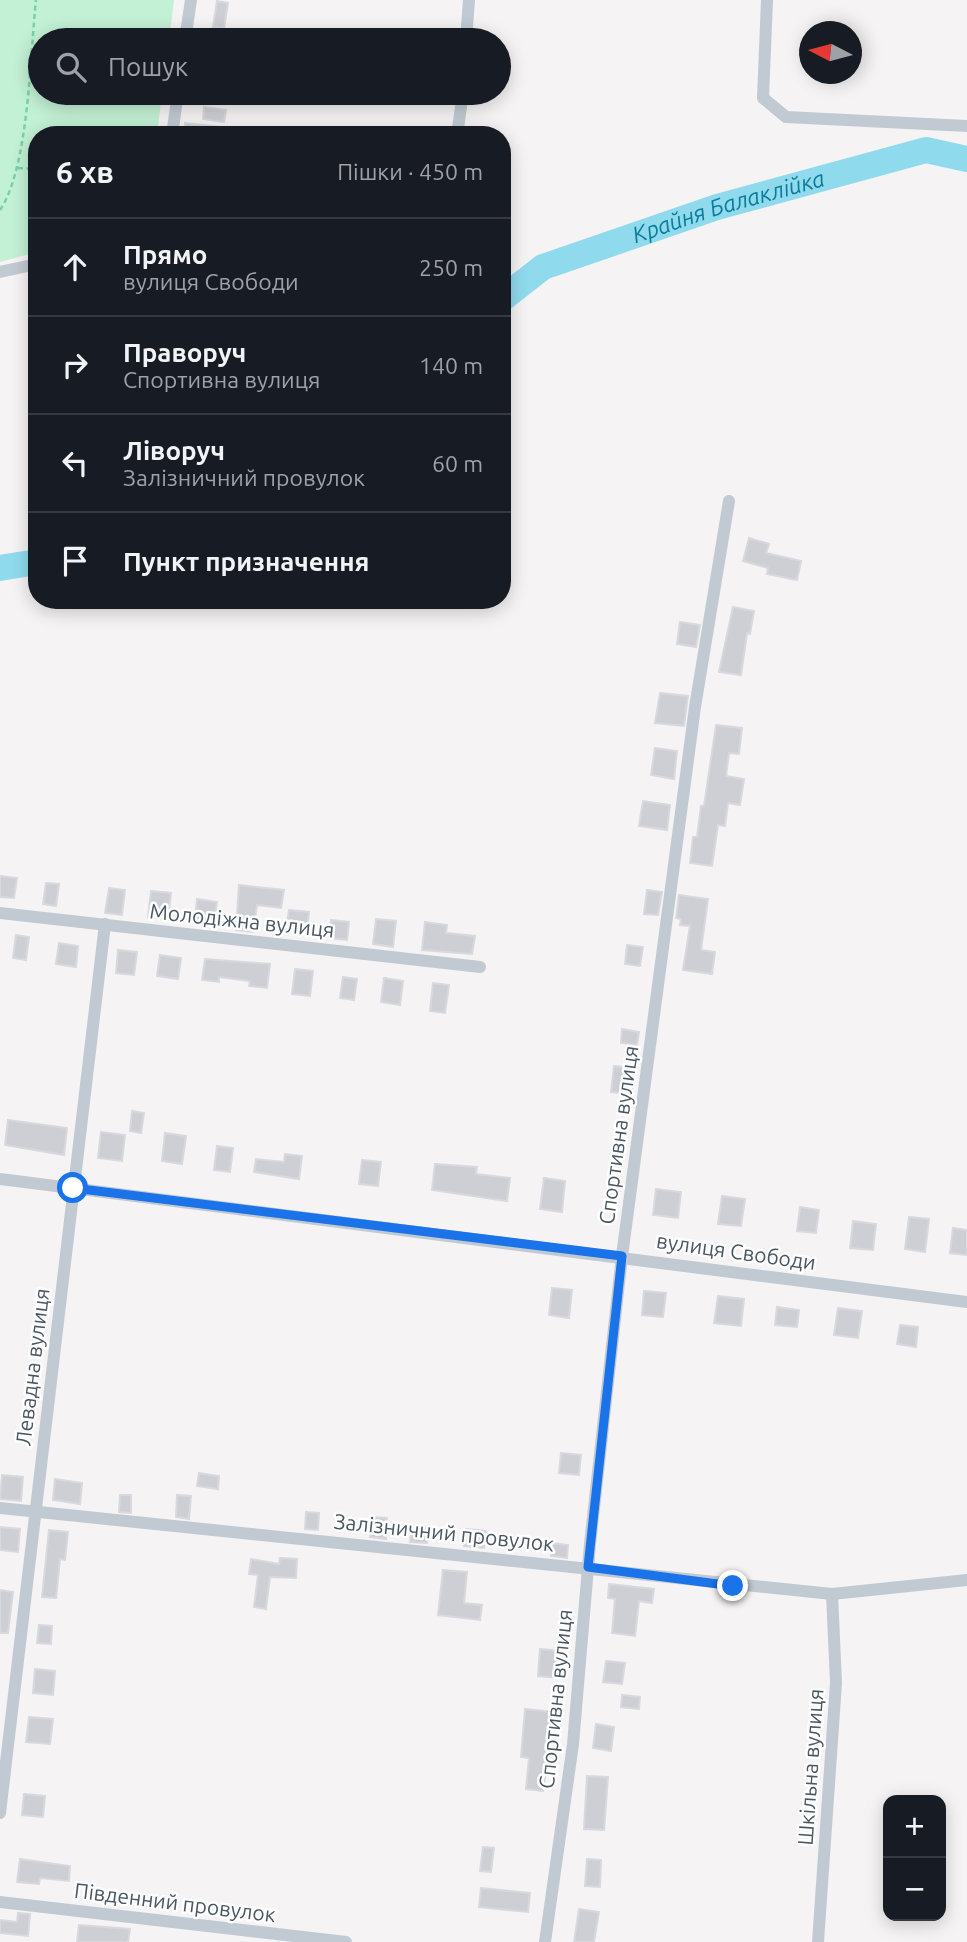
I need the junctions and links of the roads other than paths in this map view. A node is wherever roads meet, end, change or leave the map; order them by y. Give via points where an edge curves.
1 (191, 0) edge
2 (469, 0) edge
3 (767, 0) edge
4 (188, 28) edge
5 (468, 28) edge
6 (176, 105) edge
7 (461, 105) edge
8 (173, 126) edge
9 (458, 126) edge
10 (967, 126) edge
11 (28, 266) edge
12 (0, 272) edge
13 (729, 501) dead end
14 (0, 913) edge
15 (105, 925) junction
16 (480, 967) dead end
17 (0, 1179) edge
18 (73, 1188) junction
19 (622, 1256) junction
20 (967, 1302) edge
21 (0, 1508) edge
22 (35, 1511) junction
23 (588, 1567) junction
24 (967, 1580) edge
25 (832, 1594) junction
26 (0, 1813) edge
27 (0, 1902) edge
28 (346, 1942) edge
29 (545, 1942) edge
30 (818, 1942) edge

1 - 4 street
2 - 5 street
3 - 10 street via 763,98 786,117
6 - 8 street
7 - 9 street
11 - 12 street
13 - 19 street, Спортивна вулиця via 695,708
14 - 15 street, Молодіжна вулиця
15 - 16 street, Молодіжна вулиця
15 - 18 street, Левадна вулиця
17 - 18 street, вулиця Свободи
18 - 19 street, вулиця Свободи
18 - 22 street, Левадна вулиця
19 - 20 street, вулиця Свободи
19 - 23 street, Спортивна вулиця
21 - 22 street, Залізничний провулок
22 - 23 street, Залізничний провулок
22 - 26 street, Левадна вулиця
23 - 25 street, Залізничний провулок
23 - 29 street, Спортивна вулиця via 573,1744
24 - 25 street, Залізничний провулок
25 - 30 street, Шкільна вулиця via 836,1683
27 - 28 street, Південний провулок

